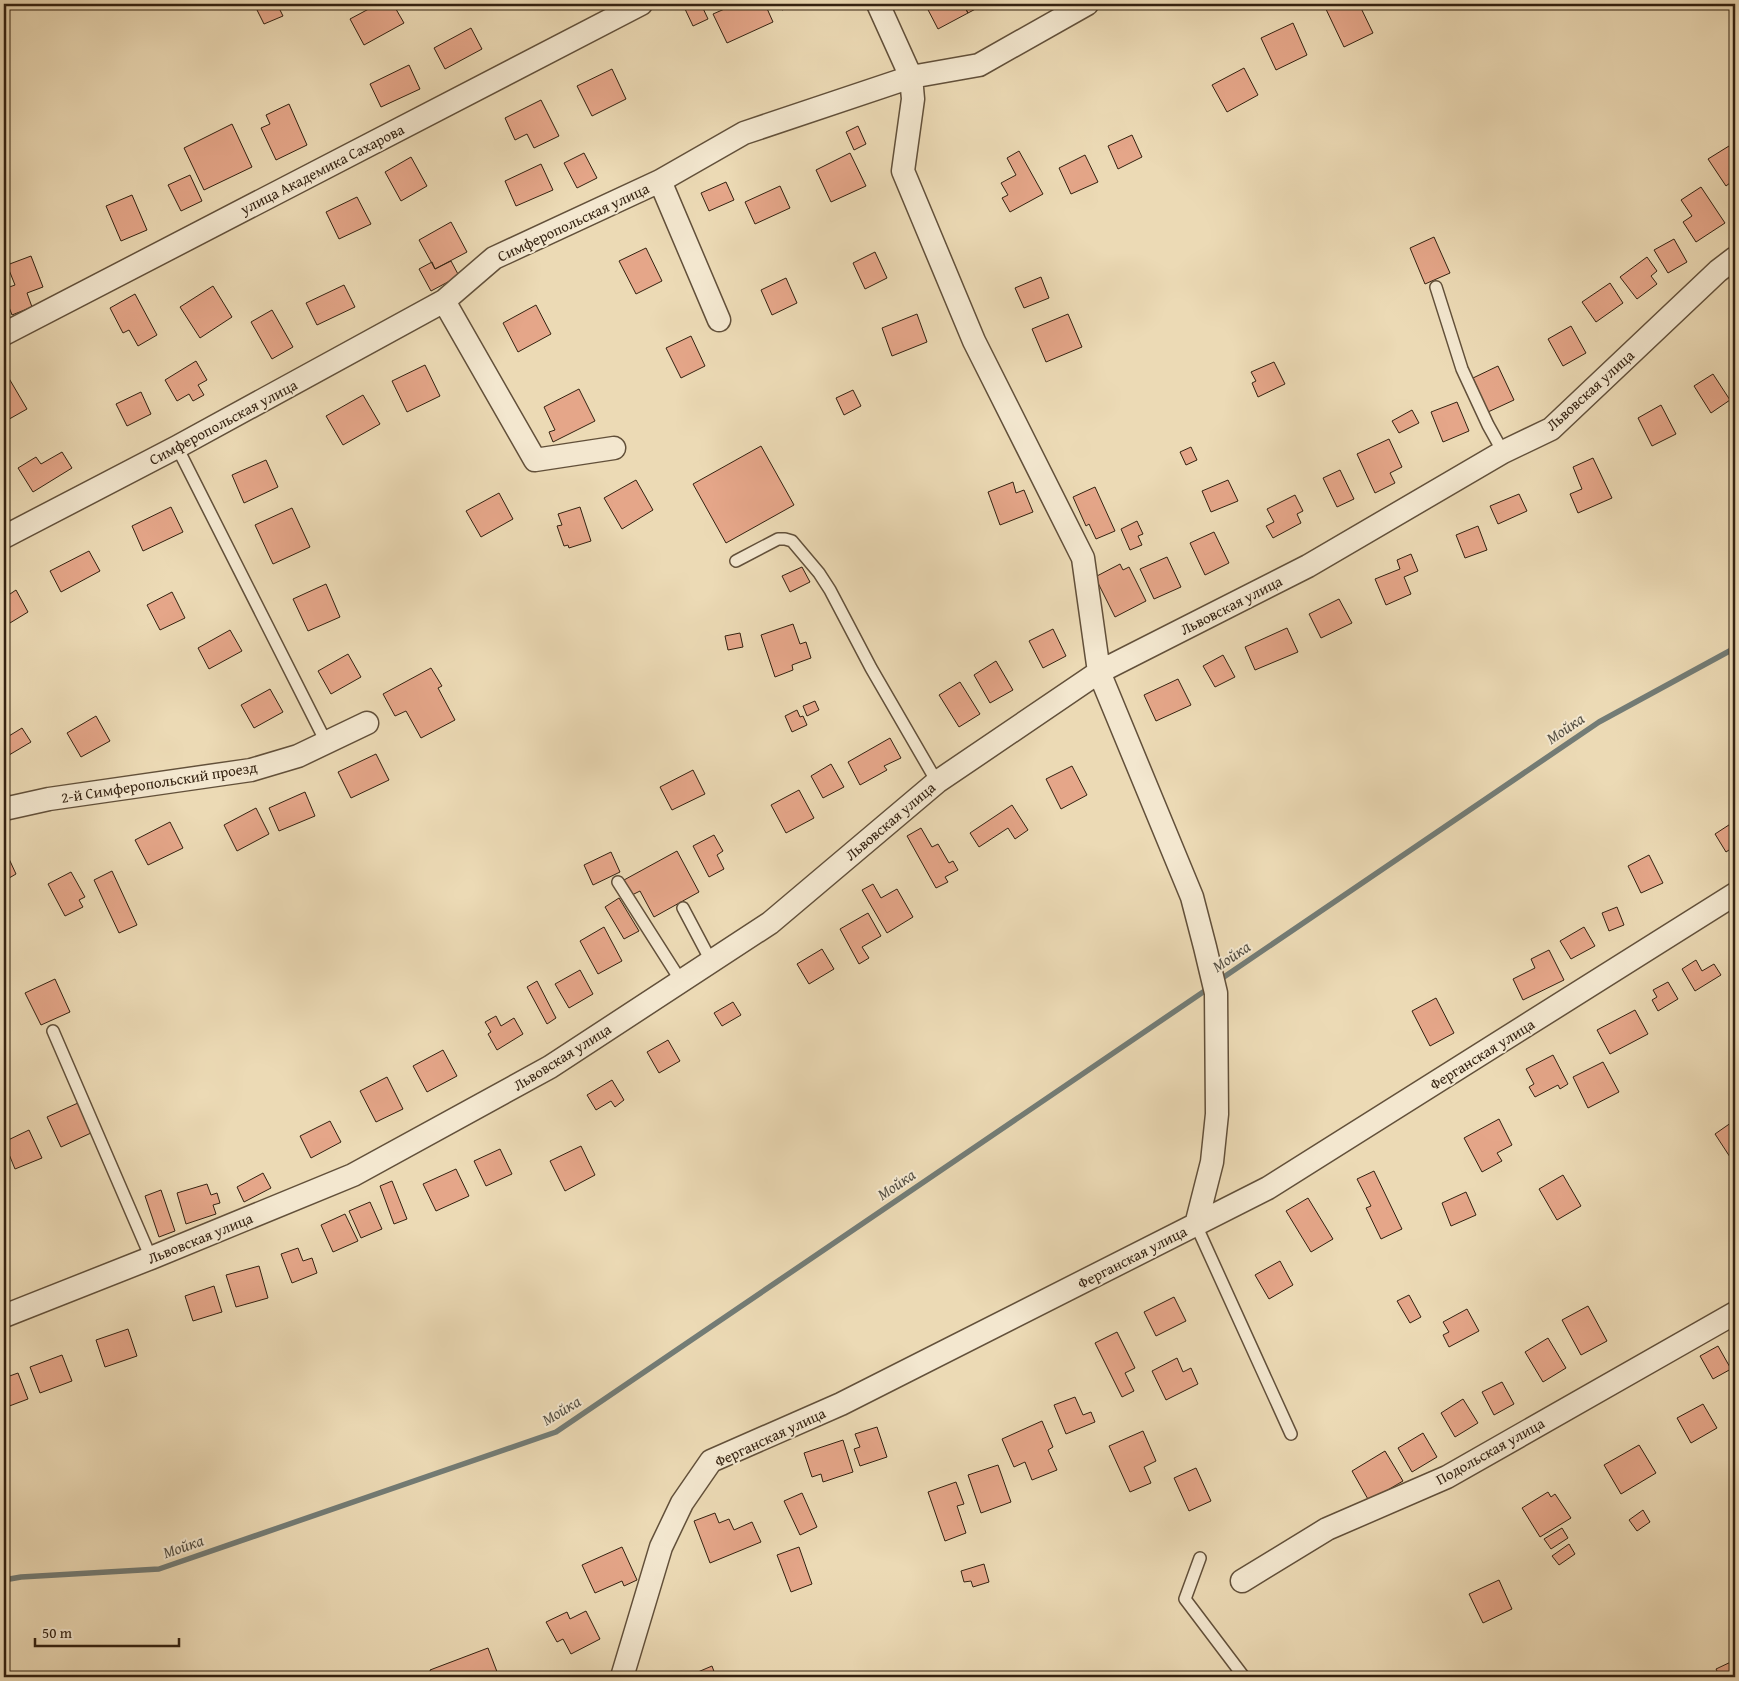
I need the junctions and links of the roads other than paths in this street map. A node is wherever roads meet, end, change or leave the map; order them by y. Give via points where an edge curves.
1 (640, 4) edge
2 (878, 4) edge
3 (1087, 4) edge
4 (911, 77) junction
5 (660, 181) junction
6 (1735, 258) edge
7 (1436, 287) dead end
8 (444, 301) junction
9 (719, 320) dead end
10 (4, 334) edge
11 (177, 447) junction
12 (614, 448) dead end
13 (1503, 452) junction
14 (4, 537) edge
15 (736, 561) dead end
16 (1099, 672) junction
17 (367, 724) dead end
18 (326, 742) junction
19 (937, 782) junction
20 (4, 809) edge
21 (618, 882) dead end
22 (1735, 894) edge
23 (683, 908) dead end
24 (711, 961) junction
25 (681, 981) junction
26 (52, 1031) dead end
27 (1196, 1225) junction
28 (151, 1258) junction
29 (1735, 1313) edge
30 (4, 1316) edge
31 (1291, 1434) dead end
32 (1200, 1558) dead end
33 (1242, 1581) dead end
34 (622, 1677) edge
35 (1244, 1677) edge

1 - 10 street, улица Академика Сахарова
2 - 4 street
3 - 4 street, Симферопольская улица via 979,65
4 - 5 street, Симферопольская улица via 744,133
4 - 16 street via 913,99 903,170 974,341 1083,558
5 - 8 street, Симферопольская улица via 494,258
5 - 9 street
6 - 13 street, Львовская улица via 1551,429
7 - 13 lane via 1462,369
8 - 11 street, Симферопольская улица
8 - 12 street via 535,460
11 - 14 street, Симферопольская улица
11 - 18 lane
13 - 16 street, Львовская улица via 1308,566
15 - 19 lane via 778,540 792,541 798,546 830,590
16 - 19 street, Львовская улица
16 - 27 street via 1192,897 1216,993 1217,1114 1212,1162
17 - 18 street, 2-й Симферопольский проезд
18 - 20 street, 2-й Симферопольский проезд via 298,756 251,770 49,799
19 - 24 street, Львовская улица via 770,923
21 - 25 lane
22 - 27 street, Ферганская улица via 1268,1188
23 - 24 lane
24 - 25 street, Львовская улица
25 - 28 street, Львовская улица via 550,1067 353,1175
26 - 28 lane
27 - 31 lane
27 - 34 street, Ферганская улица via 841,1404 711,1461 682,1503 661,1547
28 - 30 street, Львовская улица
29 - 33 street, Подольская улица via 1447,1477 1327,1530
32 - 35 lane via 1185,1599

